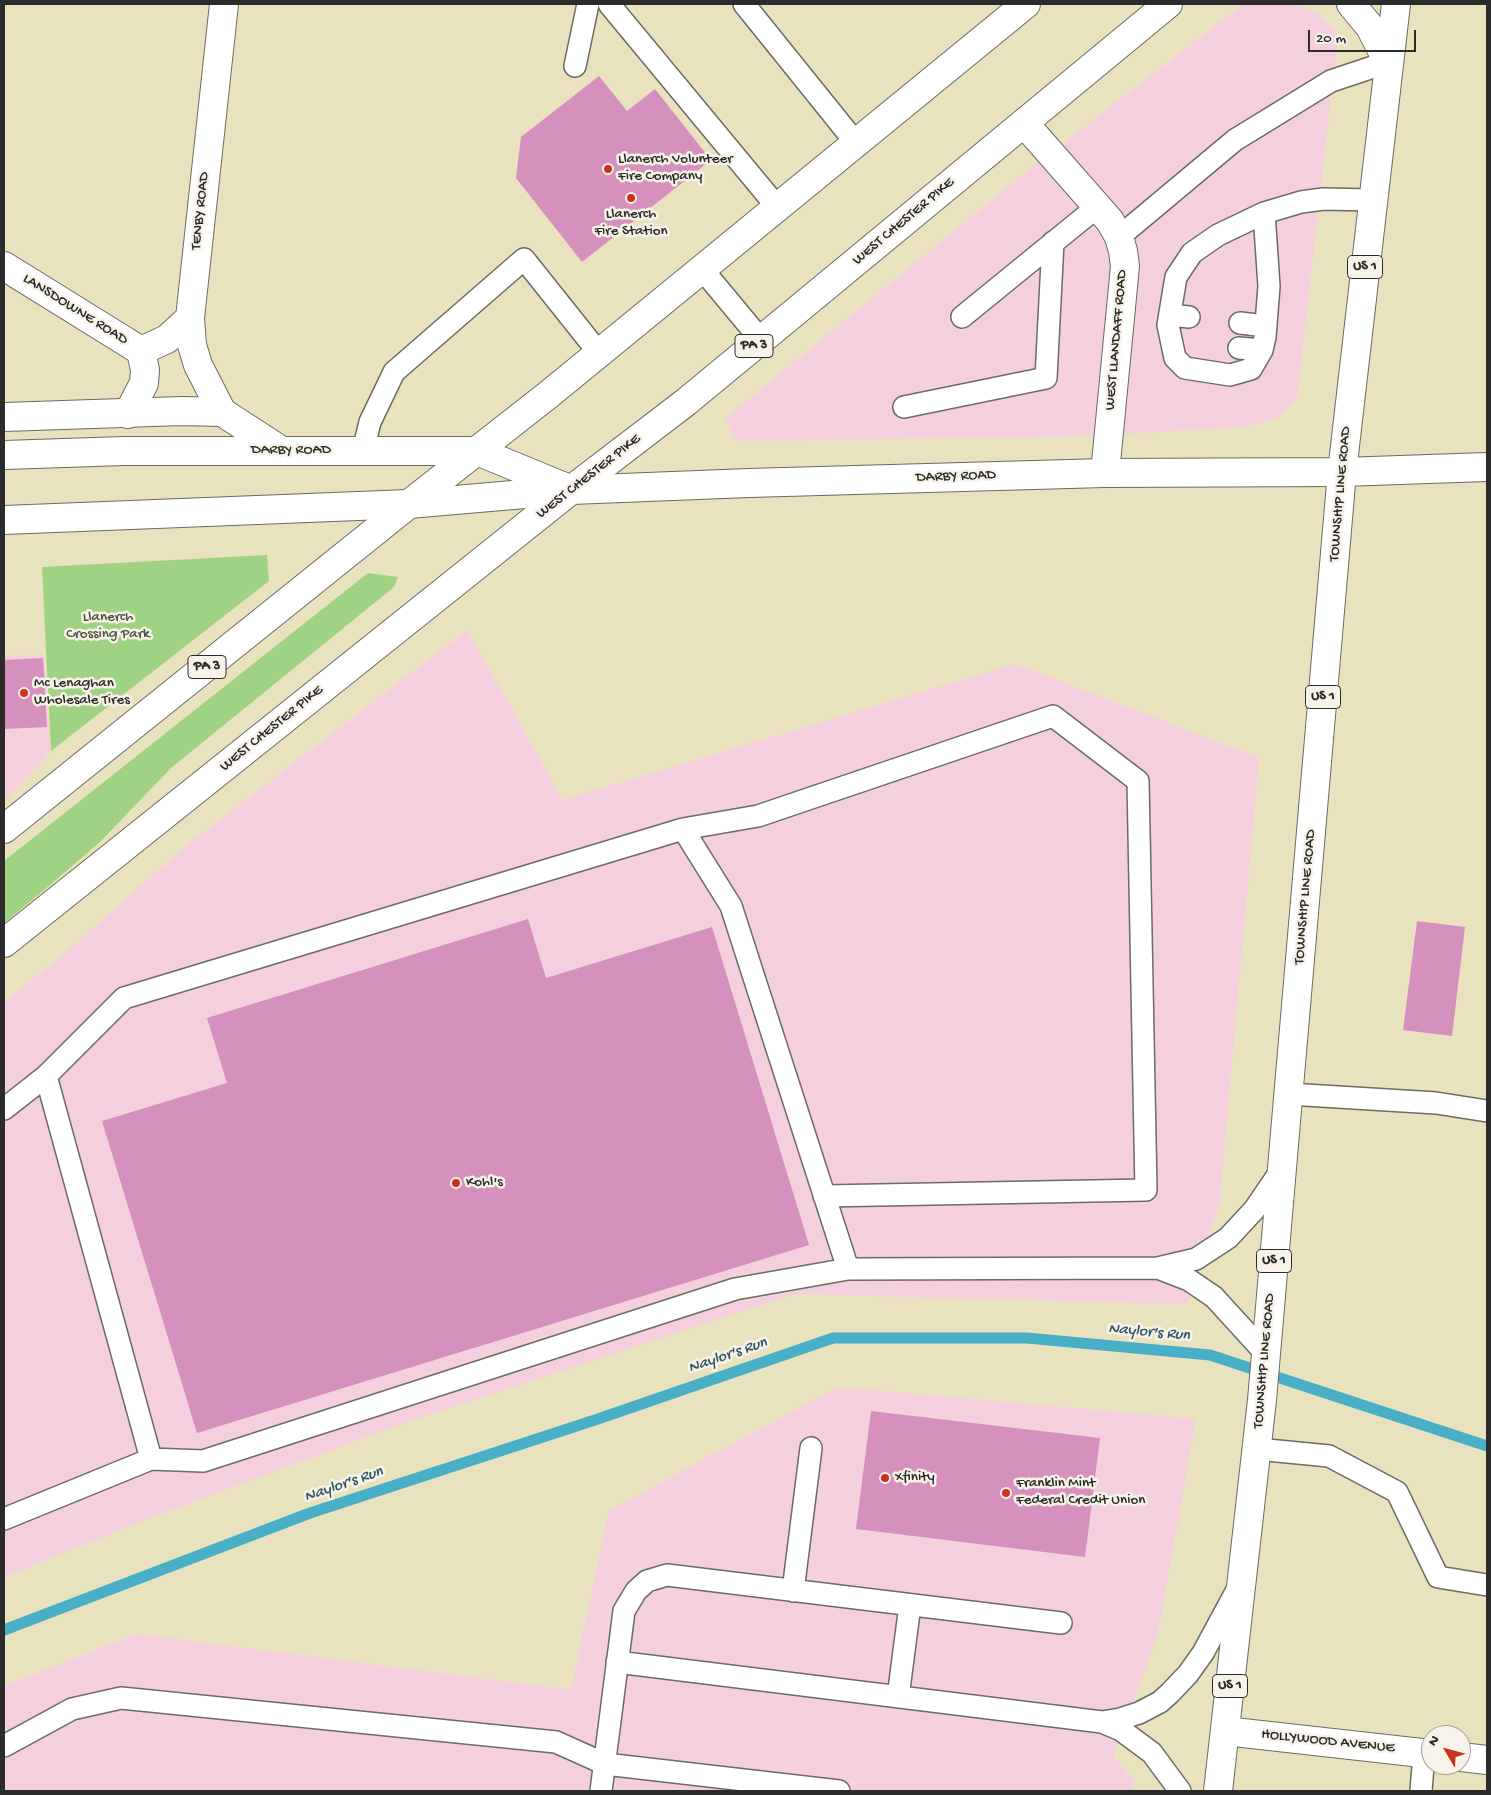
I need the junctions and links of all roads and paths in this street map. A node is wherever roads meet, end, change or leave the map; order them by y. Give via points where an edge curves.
1 (224, 4) edge
2 (588, 4) edge
3 (609, 4) edge
4 (744, 4) edge
5 (1168, 4) edge
6 (1351, 4) edge
7 (1396, 4) edge
8 (1011, 9) edge
9 (1388, 62) junction
10 (575, 66) dead end
11 (1024, 123) junction
12 (856, 143) junction
13 (1373, 200) junction
14 (1097, 207) junction
15 (778, 208) junction
16 (1264, 213) junction
17 (1119, 237) junction
18 (1053, 242) junction
19 (4, 266) edge
20 (702, 269) junction
21 (962, 317) dead end
22 (190, 318) junction
23 (1240, 323) dead end
24 (1266, 326) junction
25 (761, 340) junction
26 (1239, 348) dead end
27 (1262, 350) junction
28 (141, 351) junction
29 (599, 353) junction
30 (904, 407) dead end
31 (222, 412) junction
32 (128, 414) junction
33 (4, 417) edge
34 (282, 451) junction
35 (362, 451) junction
36 (477, 451) junction
37 (4, 455) edge
38 (1487, 467) edge
39 (1342, 472) junction
40 (1105, 473) junction
41 (571, 490) junction
42 (410, 504) junction
43 (4, 520) edge
44 (4, 829) edge
45 (683, 829) junction
46 (4, 943) edge
47 (46, 1076) junction
48 (1289, 1094) junction
49 (4, 1109) edge
50 (1487, 1111) edge
51 (1282, 1168) junction
52 (824, 1196) junction
53 (1158, 1268) junction
54 (848, 1269) junction
55 (1266, 1354) junction
56 (811, 1448) dead end
57 (1257, 1449) junction
58 (151, 1459) junction
59 (4, 1519) edge
60 (1242, 1582) junction
61 (1487, 1585) edge
62 (793, 1591) junction
63 (910, 1605) junction
64 (1061, 1623) dead end
65 (617, 1662) junction
66 (898, 1697) junction
67 (1102, 1722) junction
68 (1226, 1731) junction
69 (4, 1746) edge
70 (1421, 1753) edge
71 (1471, 1758) edge
72 (1487, 1760) edge
73 (605, 1764) junction
74 (1424, 1775) edge
75 (601, 1791) edge
76 (839, 1791) edge
77 (1180, 1791) edge
78 (1218, 1791) edge
79 (1421, 1791) edge

1 - 22 main road, TENBY ROAD
2 - 10 lane
3 - 15 lane
4 - 12 lane
5 - 11 main road, WEST CHESTER PIKE / PA 3
6 - 9 main road via 1370,27
7 - 9 main road, TOWNSHIP LINE ROAD / US 1
8 - 12 main road, PA 3
9 - 13 main road, TOWNSHIP LINE ROAD / US 1
9 - 17 lane via 1331,81 1235,140
11 - 14 main road, WEST LLANDAFF ROAD
11 - 25 main road, WEST CHESTER PIKE / PA 3
12 - 15 main road, PA 3
13 - 16 lane via 1323,199
13 - 39 main road, TOWNSHIP LINE ROAD / US 1
14 - 17 main road, WEST LLANDAFF ROAD
14 - 18 lane
15 - 20 main road, PA 3
16 - 24 lane via 1269,286
16 - 27 lane via 1218,234 1192,253 1176,277 1179,316 1168,325 1180,342 1175,358 1185,368 1230,375 1251,369
17 - 40 main road, WEST LLANDAFF ROAD via 1125,266
18 - 21 lane
18 - 30 lane via 1046,378
19 - 28 main road, LANSDOWNE ROAD
20 - 25 lane
20 - 29 main road, PA 3
22 - 28 main road via 167,339
22 - 31 main road, TENBY ROAD via 192,345 198,365
23 - 24 lane
24 - 27 lane
25 - 41 main road, WEST CHESTER PIKE / PA 3
26 - 27 lane
28 - 32 main road, LANSDOWNE ROAD via 144,383
29 - 35 lane via 524,259 394,372 370,422
29 - 36 main road, PA 3
31 - 32 main road
31 - 34 main road
32 - 33 main road
34 - 35 main road, DARBY ROAD
34 - 37 main road, DARBY ROAD
35 - 36 main road, DARBY ROAD
36 - 41 main road, DARBY ROAD
36 - 42 main road, PA 3
38 - 39 main road, DARBY ROAD
39 - 40 main road, DARBY ROAD
39 - 48 main road, TOWNSHIP LINE ROAD / US 1
40 - 41 main road, DARBY ROAD
41 - 42 main road, DARBY ROAD
41 - 46 main road, WEST CHESTER PIKE / PA 3
42 - 43 main road, DARBY ROAD
42 - 44 main road, PA 3
45 - 47 lane via 124,998
45 - 52 lane via 731,906
45 - 52 lane via 758,816 1053,716 1138,781 1146,1190
47 - 49 lane
47 - 58 lane
48 - 50 lane via 1436,1103
48 - 51 main road, TOWNSHIP LINE ROAD / US 1
51 - 53 lane via 1254,1210 1228,1238 1196,1258
51 - 55 main road, TOWNSHIP LINE ROAD / US 1
52 - 54 lane
53 - 54 lane
53 - 55 lane via 1189,1280 1214,1297
54 - 58 lane via 735,1289 203,1461
55 - 57 main road, TOWNSHIP LINE ROAD / US 1
56 - 62 lane
57 - 60 main road, TOWNSHIP LINE ROAD / US 1
57 - 61 lane via 1329,1456 1396,1492 1438,1577
58 - 59 lane
60 - 67 lane via 1203,1652 1170,1693 1139,1713
60 - 68 main road, TOWNSHIP LINE ROAD / US 1
62 - 63 lane
62 - 65 lane via 667,1575 647,1581 636,1590 624,1611
63 - 64 lane
63 - 66 lane
65 - 66 lane
65 - 73 lane
66 - 67 lane
67 - 77 lane via 1121,1730 1152,1754
68 - 70 main road, HOLLYWOOD AVENUE
68 - 78 main road, TOWNSHIP LINE ROAD / US 1
69 - 73 lane via 72,1709 121,1698 556,1742
71 - 72 main road
73 - 75 lane
73 - 76 lane
74 - 79 lane

